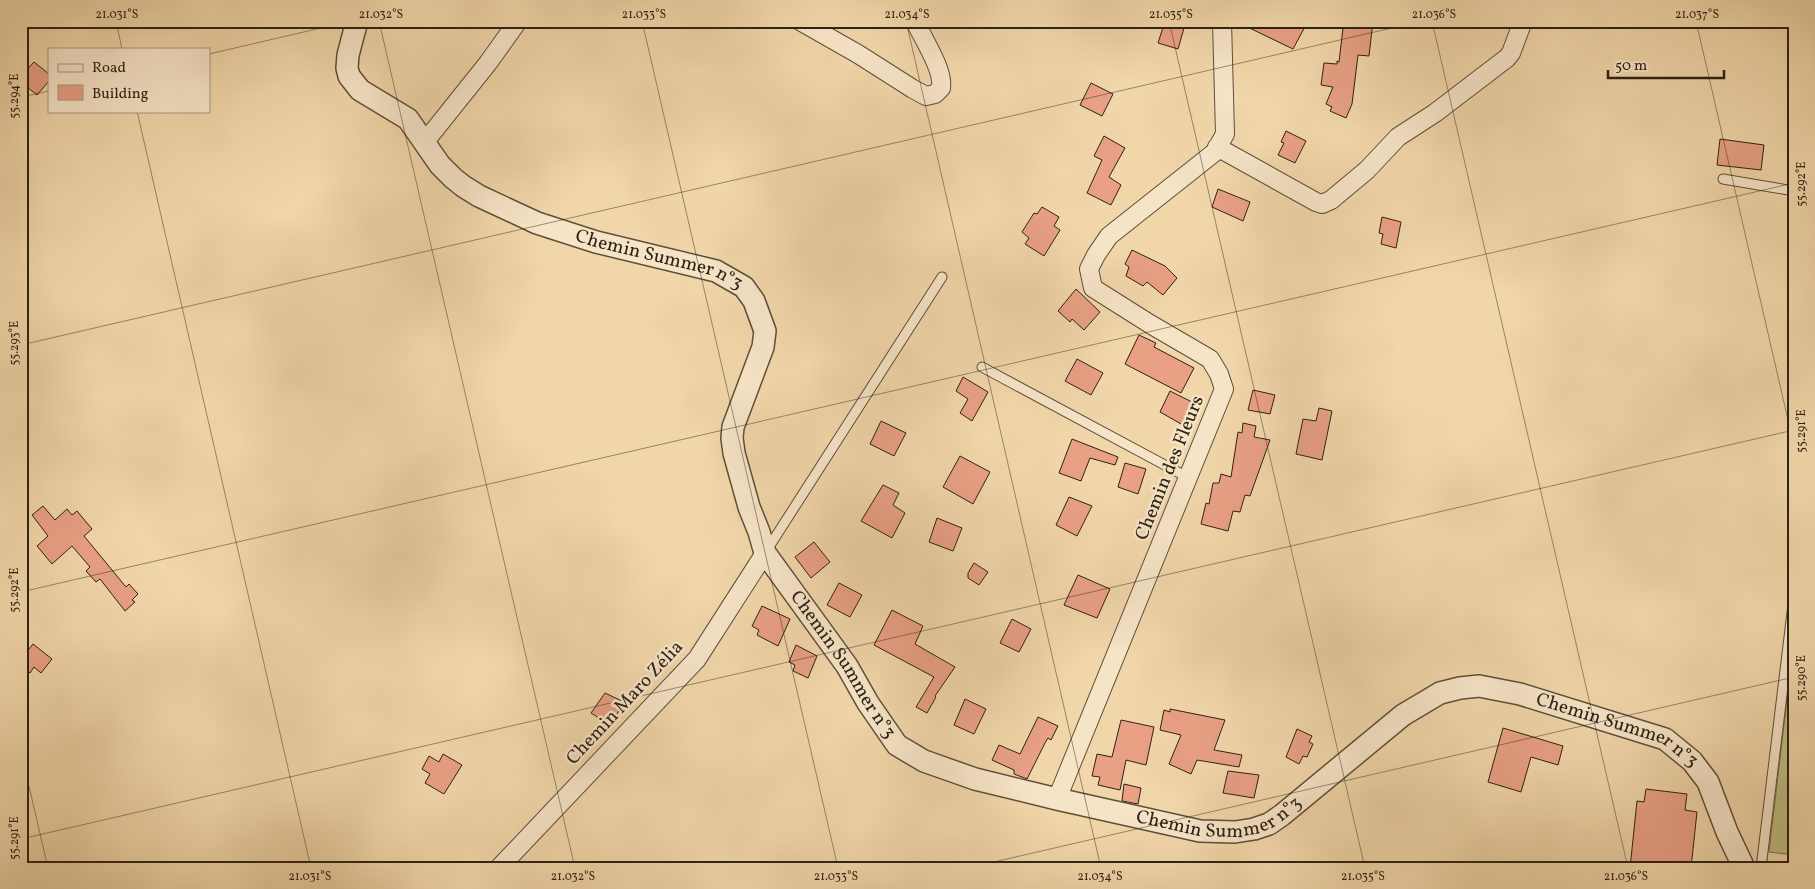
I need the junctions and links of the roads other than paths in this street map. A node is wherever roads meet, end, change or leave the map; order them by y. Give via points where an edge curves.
1 (357, 21) edge
2 (518, 21) edge
3 (800, 21) edge
4 (915, 21) edge
5 (1222, 21) edge
6 (1523, 21) edge
7 (424, 143) junction
8 (1217, 147) junction
9 (1723, 179) dead end
10 (1794, 191) edge
11 (942, 276) dead end
12 (982, 367) dead end
13 (1189, 478) junction
14 (765, 553) junction
15 (1794, 596) edge
16 (1057, 799) junction
17 (499, 868) edge
18 (1744, 868) edge
19 (1761, 868) edge

1 - 7 street, Chemin Summer n°3 via 348,56 348,76 360,90 408,119
2 - 7 street
3 - 4 street via 926,96 935,94 942,83
5 - 8 street, Chemin des Fleurs via 1225,134
6 - 8 street via 1507,58 1435,114 1398,138 1367,170 1322,204
7 - 14 street, Chemin Summer n°3 via 440,165 463,186 537,223 596,242 716,271 744,286 754,301 765,331 763,347 733,427 732,438 749,507
8 - 13 street, Chemin des Fleurs via 1215,152 1109,236 1089,269 1094,288 1210,359 1219,374 1224,389
9 - 10 lane
11 - 14 lane
12 - 13 lane
13 - 16 street, Chemin des Fleurs
14 - 16 street, Chemin Summer n°3 via 847,666 868,704 897,745 924,761
14 - 17 street, Chemin Maro Zélia via 697,659
15 - 19 lane
16 - 18 street, Chemin Summer n°3 via 1200,830 1235,832 1254,829 1282,815 1410,710 1440,693 1478,686 1520,694 1665,739 1692,761 1708,782 1726,832

